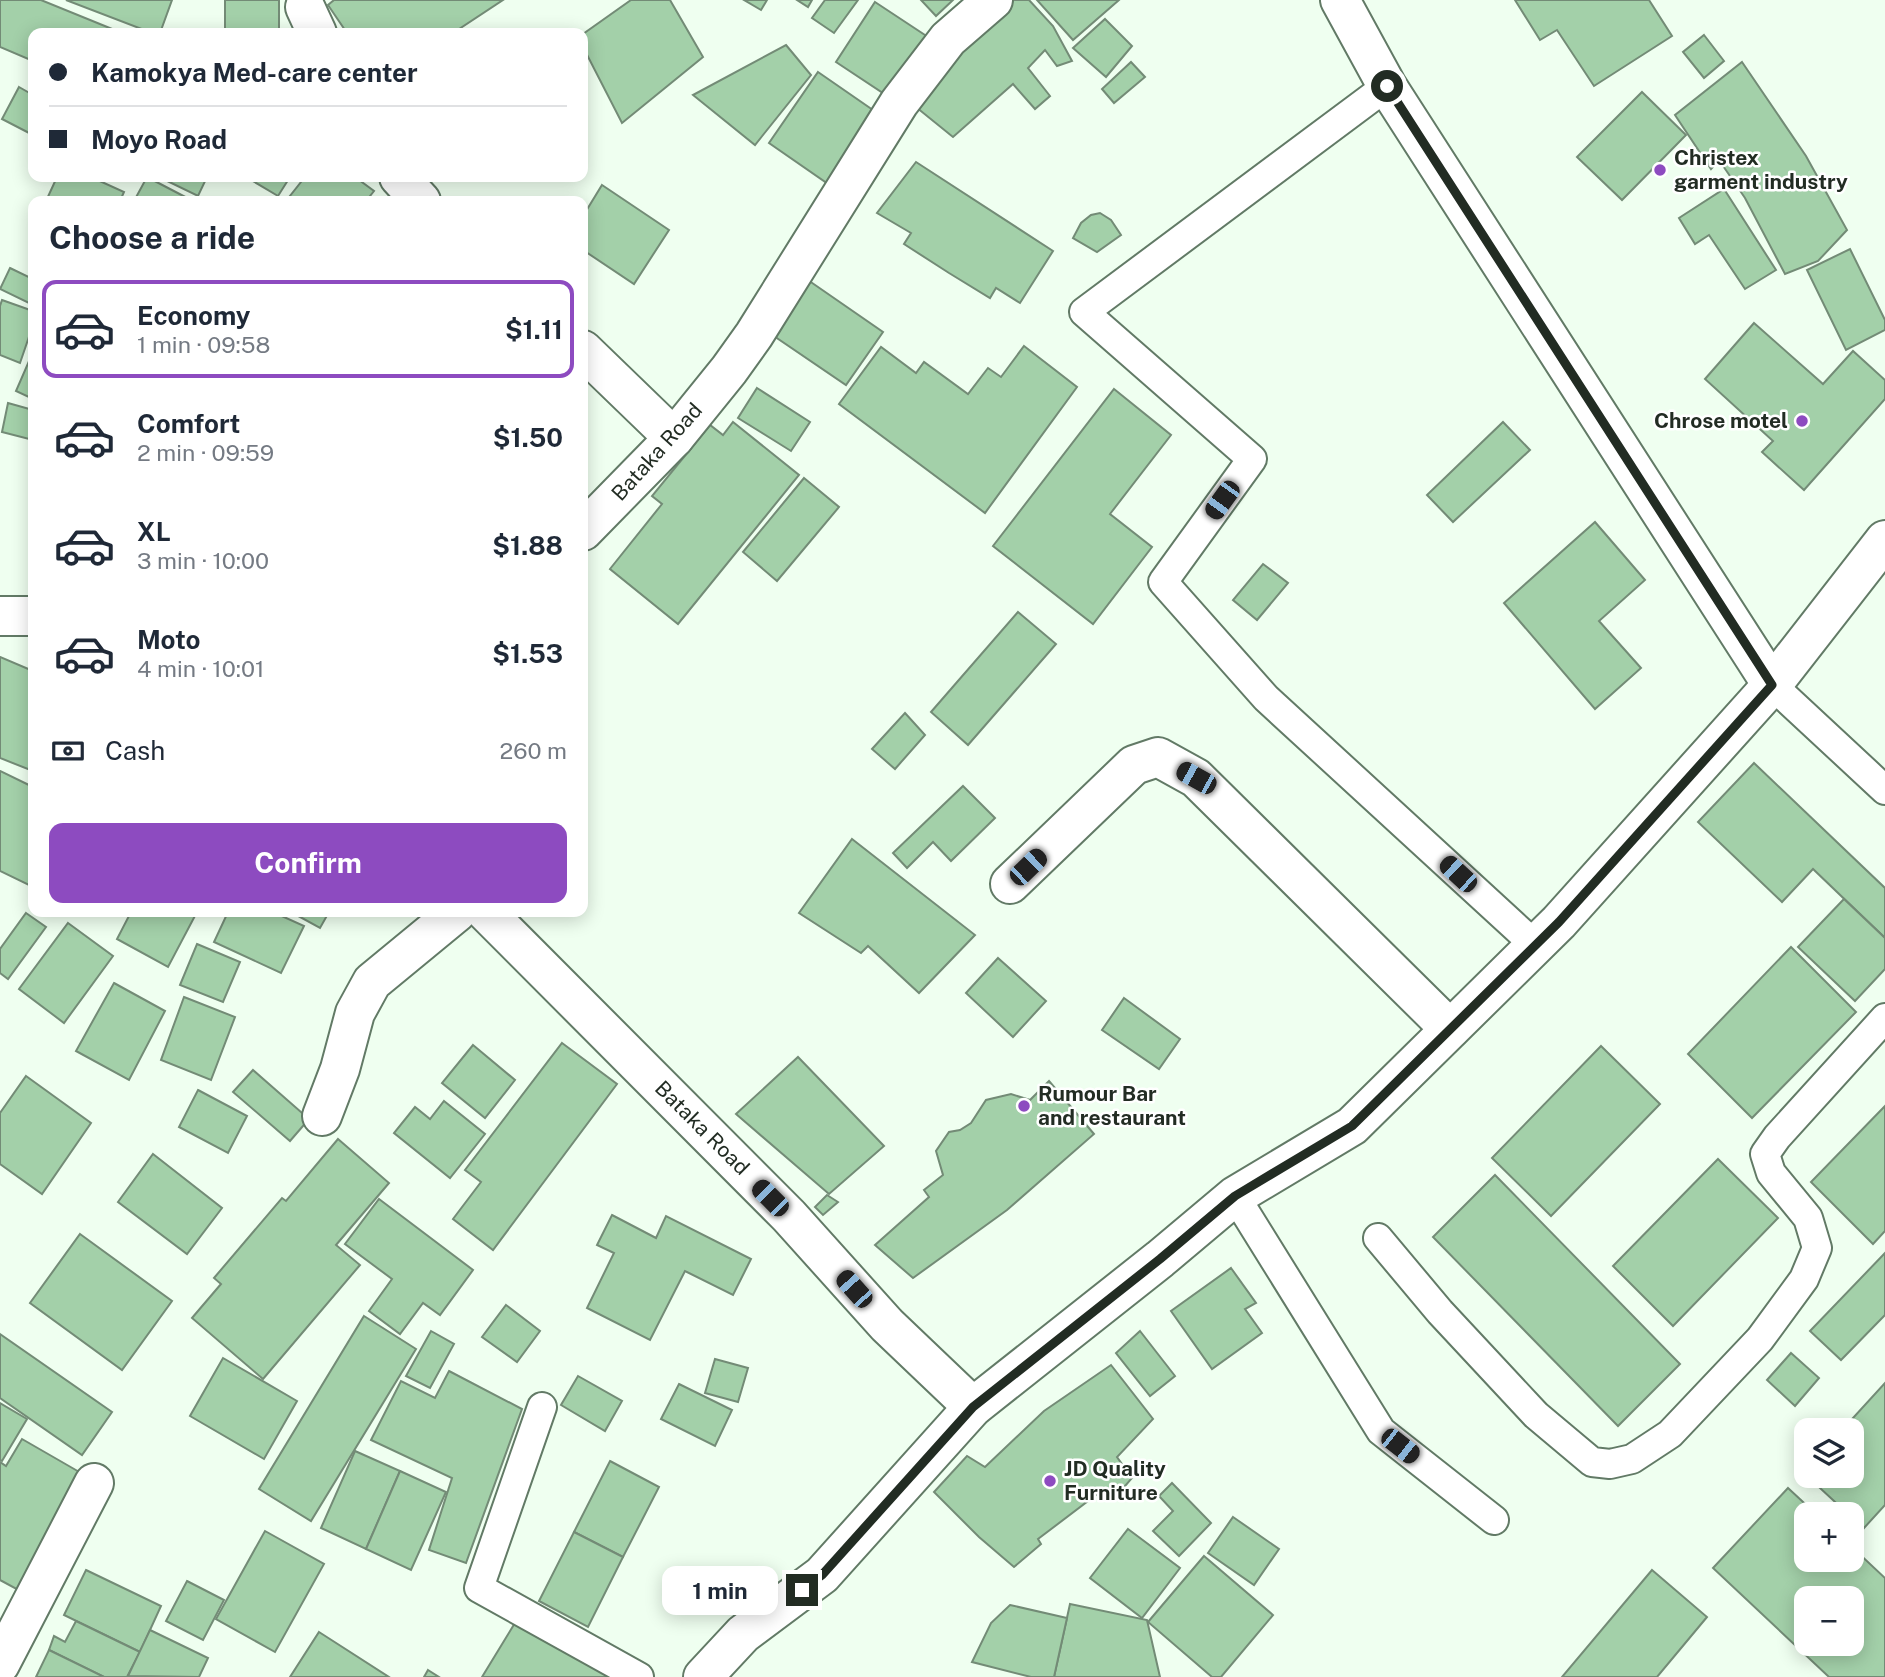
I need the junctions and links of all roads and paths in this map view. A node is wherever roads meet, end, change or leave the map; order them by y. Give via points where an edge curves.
1 (993, 0) edge
2 (1340, 0) edge
3 (1387, 86) junction
4 (404, 182) edge
5 (416, 196) edge
6 (588, 355) edge
7 (674, 438) junction
8 (588, 526) edge
9 (1885, 540) edge
10 (0, 616) edge
11 (28, 616) edge
12 (1772, 685) junction
13 (1885, 790) edge
14 (1010, 884) dead end
15 (451, 917) edge
16 (491, 917) edge
17 (1535, 945) junction
18 (1885, 1018) edge
19 (1450, 1029) junction
20 (322, 1116) dead end
21 (1235, 1196) junction
22 (1378, 1238) dead end
23 (542, 1407) dead end
24 (973, 1407) junction
25 (94, 1483) dead end
26 (1494, 1520) dead end
27 (0, 1664) edge
28 (639, 1677) edge
29 (703, 1677) edge

1 - 7 street, Bataka Road via 948,39 899,103 754,335
2 - 3 street
3 - 12 street
3 - 17 lane via 1083,312 1252,459 1163,582 1266,698
4 - 5 street
6 - 7 street
7 - 8 street, Bataka Road
9 - 12 street
10 - 11 street
12 - 13 lane
12 - 17 street
14 - 19 street via 1134,765 1158,757 1196,778
15 - 20 street via 372,982 355,1013
16 - 24 street, Bataka Road via 789,1216 887,1325
17 - 19 street
18 - 22 lane via 1765,1154 1770,1173 1808,1218 1817,1248 1804,1279 1760,1339 1670,1434 1632,1459 1592,1462 1536,1415
19 - 21 street via 1352,1126
21 - 24 street
21 - 26 lane via 1381,1431
23 - 28 lane via 479,1588
24 - 29 street via 822,1575 743,1634
25 - 27 street

